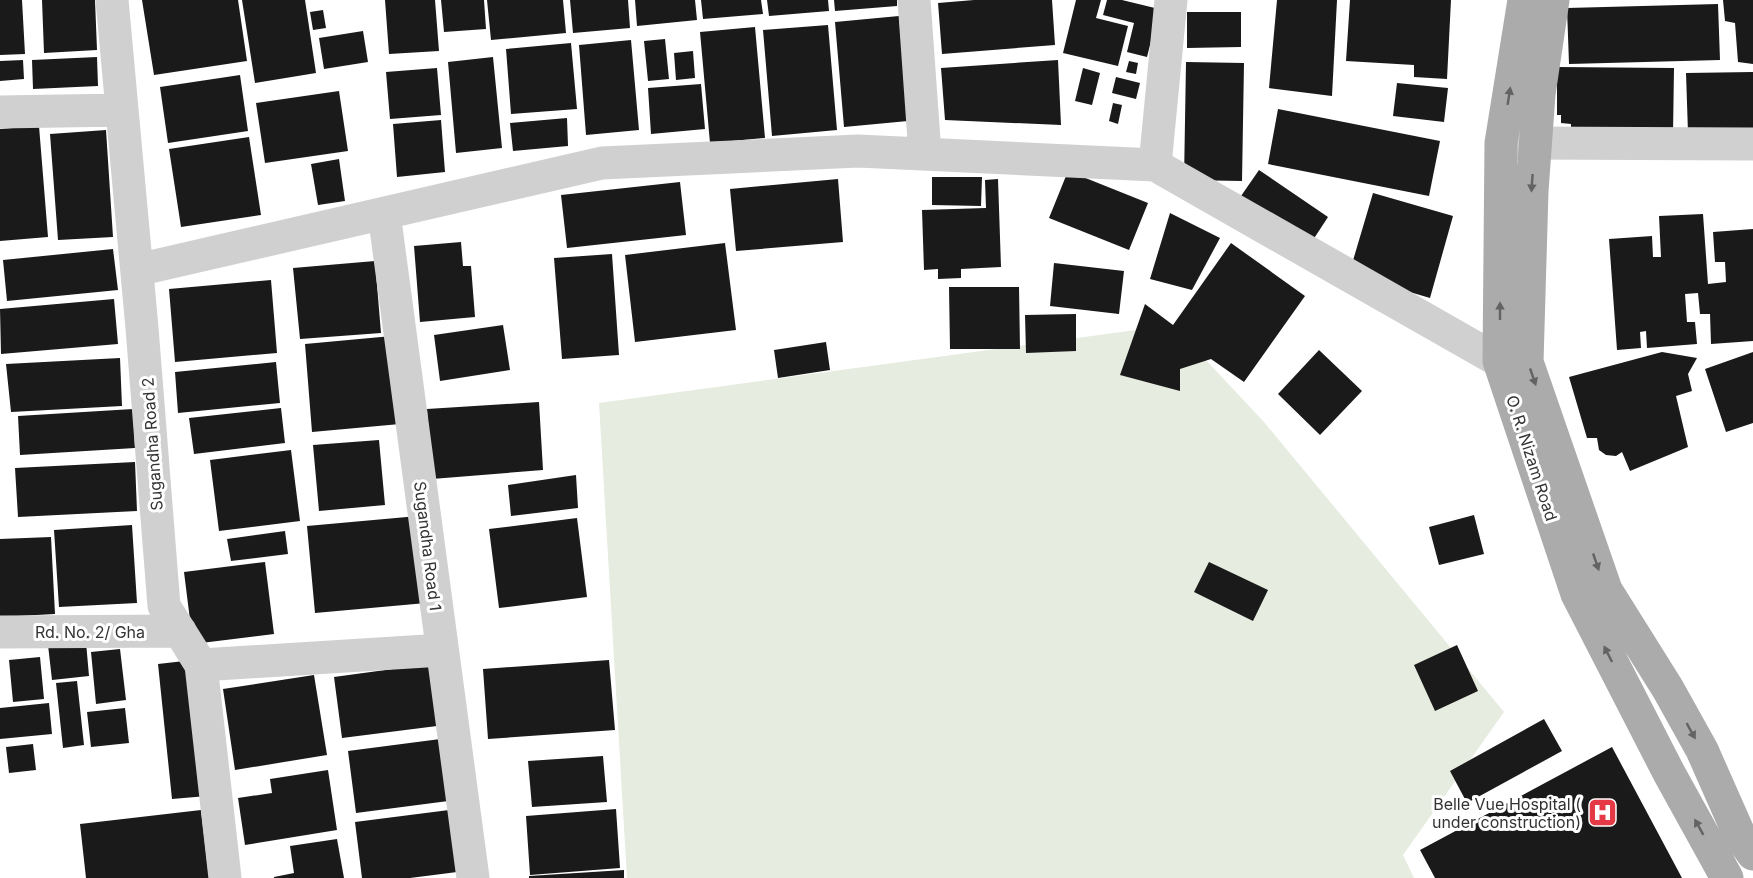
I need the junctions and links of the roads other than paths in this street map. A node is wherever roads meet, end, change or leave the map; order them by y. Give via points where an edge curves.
1 (112, 0) edge
2 (914, 0) edge
3 (1171, 0) edge
4 (1524, 0) edge
5 (1553, 0) edge
6 (122, 110) junction
7 (0, 111) edge
8 (1501, 143) junction
9 (1536, 143) junction
10 (1753, 144) edge
11 (925, 154) junction
12 (1155, 165) junction
13 (384, 213) junction
14 (137, 270) junction
15 (1499, 361) junction
16 (180, 631) junction
17 (1, 634) edge
18 (442, 650) junction
19 (201, 665) junction
20 (1753, 854) edge
21 (225, 878) edge
22 (473, 878) edge
23 (1727, 878) edge

1 - 6 street, Sugandha Road 2
2 - 11 street
3 - 12 street
8 -> 4 main road, O. R. Nizam Road
5 - 9 main road
6 - 7 street
6 - 14 street, Sugandha Road 2
8 - 9 street
15 -> 8 main road, O. R. Nizam Road
9 - 10 street
9 -> 20 main road via 1527,362 1606,590 1668,688 1702,750 1740,836
11 - 12 street
11 - 13 street via 858,151 602,163
12 - 15 street
13 - 14 street
13 - 18 street, Sugandha Road 1
14 - 16 street, Sugandha Road 2 via 164,606
23 -> 15 main road, O. R. Nizam Road via 1577,594
16 - 17 street, Rd. No. 2/ Gha
16 - 19 street, Sugandha Road 2
18 - 19 street
18 - 22 street, Sugandha Road 1
19 - 21 street, Sugandha Road 2

